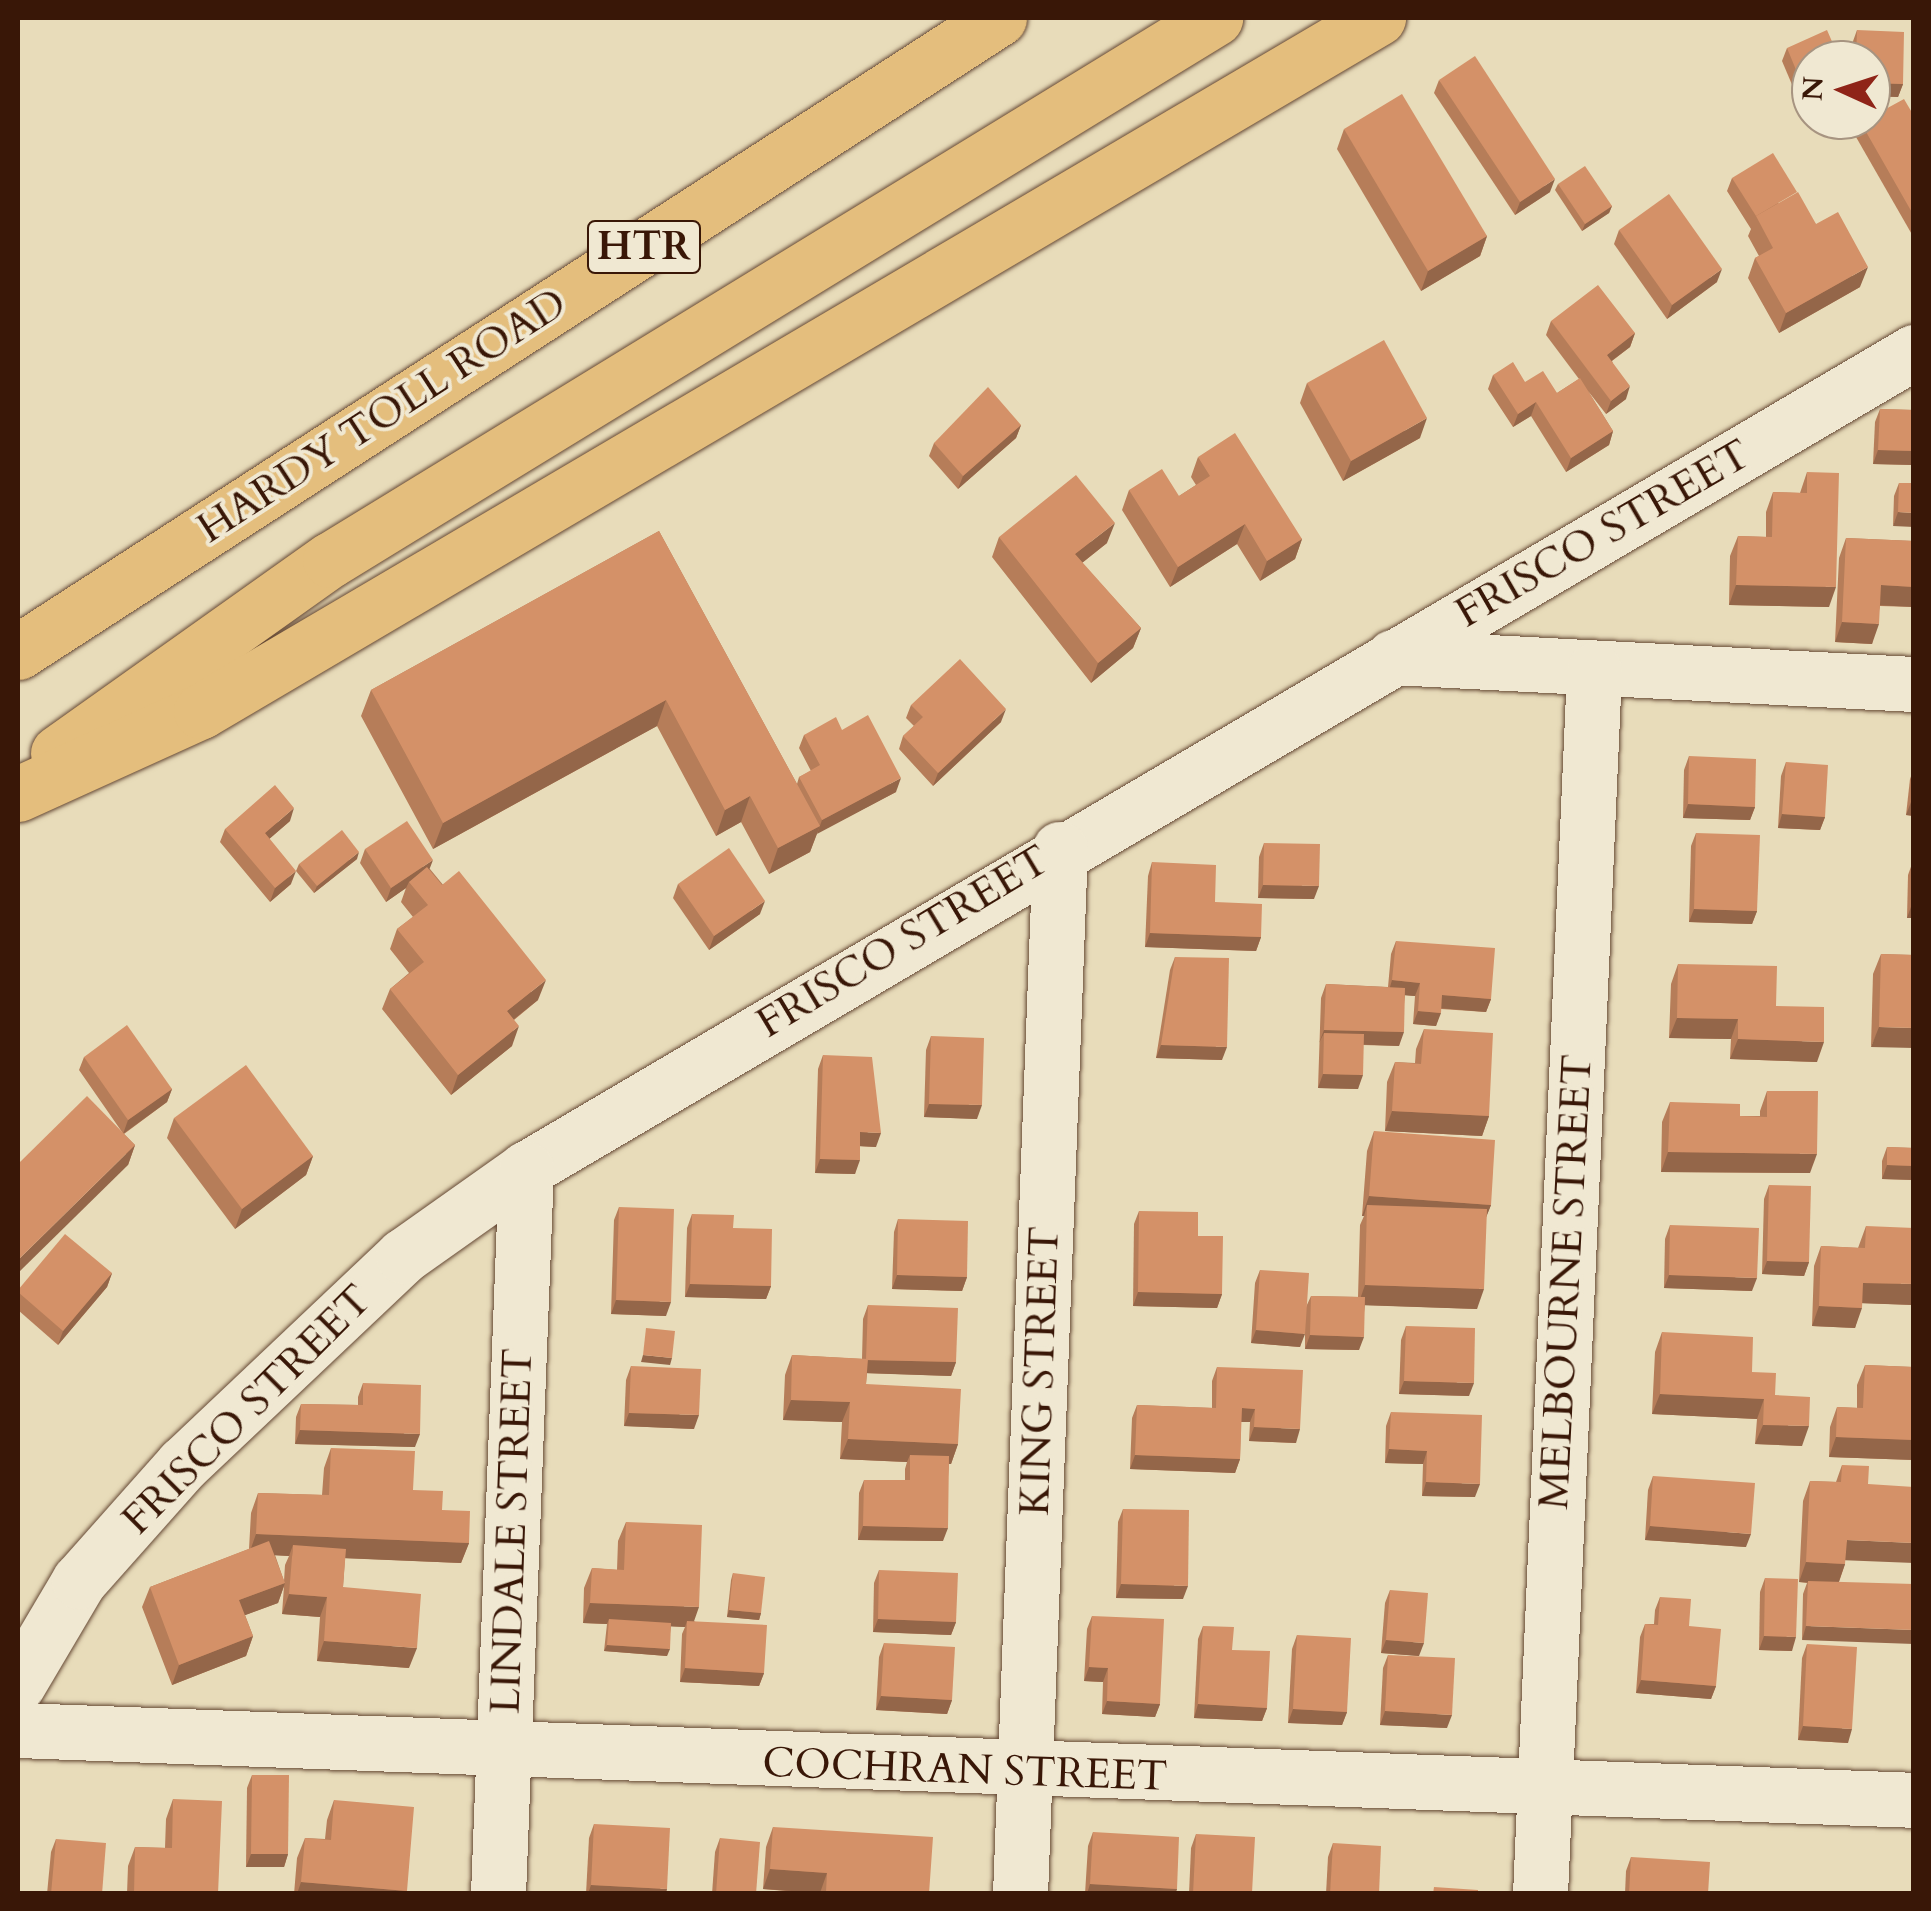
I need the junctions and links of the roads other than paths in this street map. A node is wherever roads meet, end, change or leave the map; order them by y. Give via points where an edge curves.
1 (999, 18) edge
2 (1216, 18) edge
3 (1378, 18) edge
4 (1914, 352) edge
5 (18, 652) edge
6 (1393, 657) junction
7 (1594, 670) junction
8 (1914, 684) edge
9 (18, 785) edge
10 (18, 794) edge
11 (1060, 849) junction
12 (526, 1169) junction
13 (18, 1684) edge
14 (18, 1730) edge
15 (504, 1752) junction
16 (1024, 1773) junction
17 (1544, 1790) junction
18 (1914, 1800) edge
19 (498, 1894) edge
20 (1020, 1894) edge
21 (1540, 1894) edge

1 - 5 highway, HARDY TOLL ROAD / HTR
2 - 9 highway via 330,560 170,666
3 - 10 highway via 202,711
4 - 6 street, FRISCO STREET
6 - 7 street
6 - 11 street, FRISCO STREET
7 - 8 street
7 - 17 street, MELBOURNE STREET
11 - 12 street, FRISCO STREET
11 - 16 street, KING STREET
12 - 13 street, FRISCO STREET via 402,1256 196,1451 79,1581
12 - 15 street, LINDALE STREET
14 - 15 street, COCHRAN STREET
15 - 16 street, COCHRAN STREET
15 - 19 street, LINDALE STREET
16 - 17 street, COCHRAN STREET
16 - 20 street, KING STREET
17 - 18 street, COCHRAN STREET
17 - 21 street, MELBOURNE STREET

